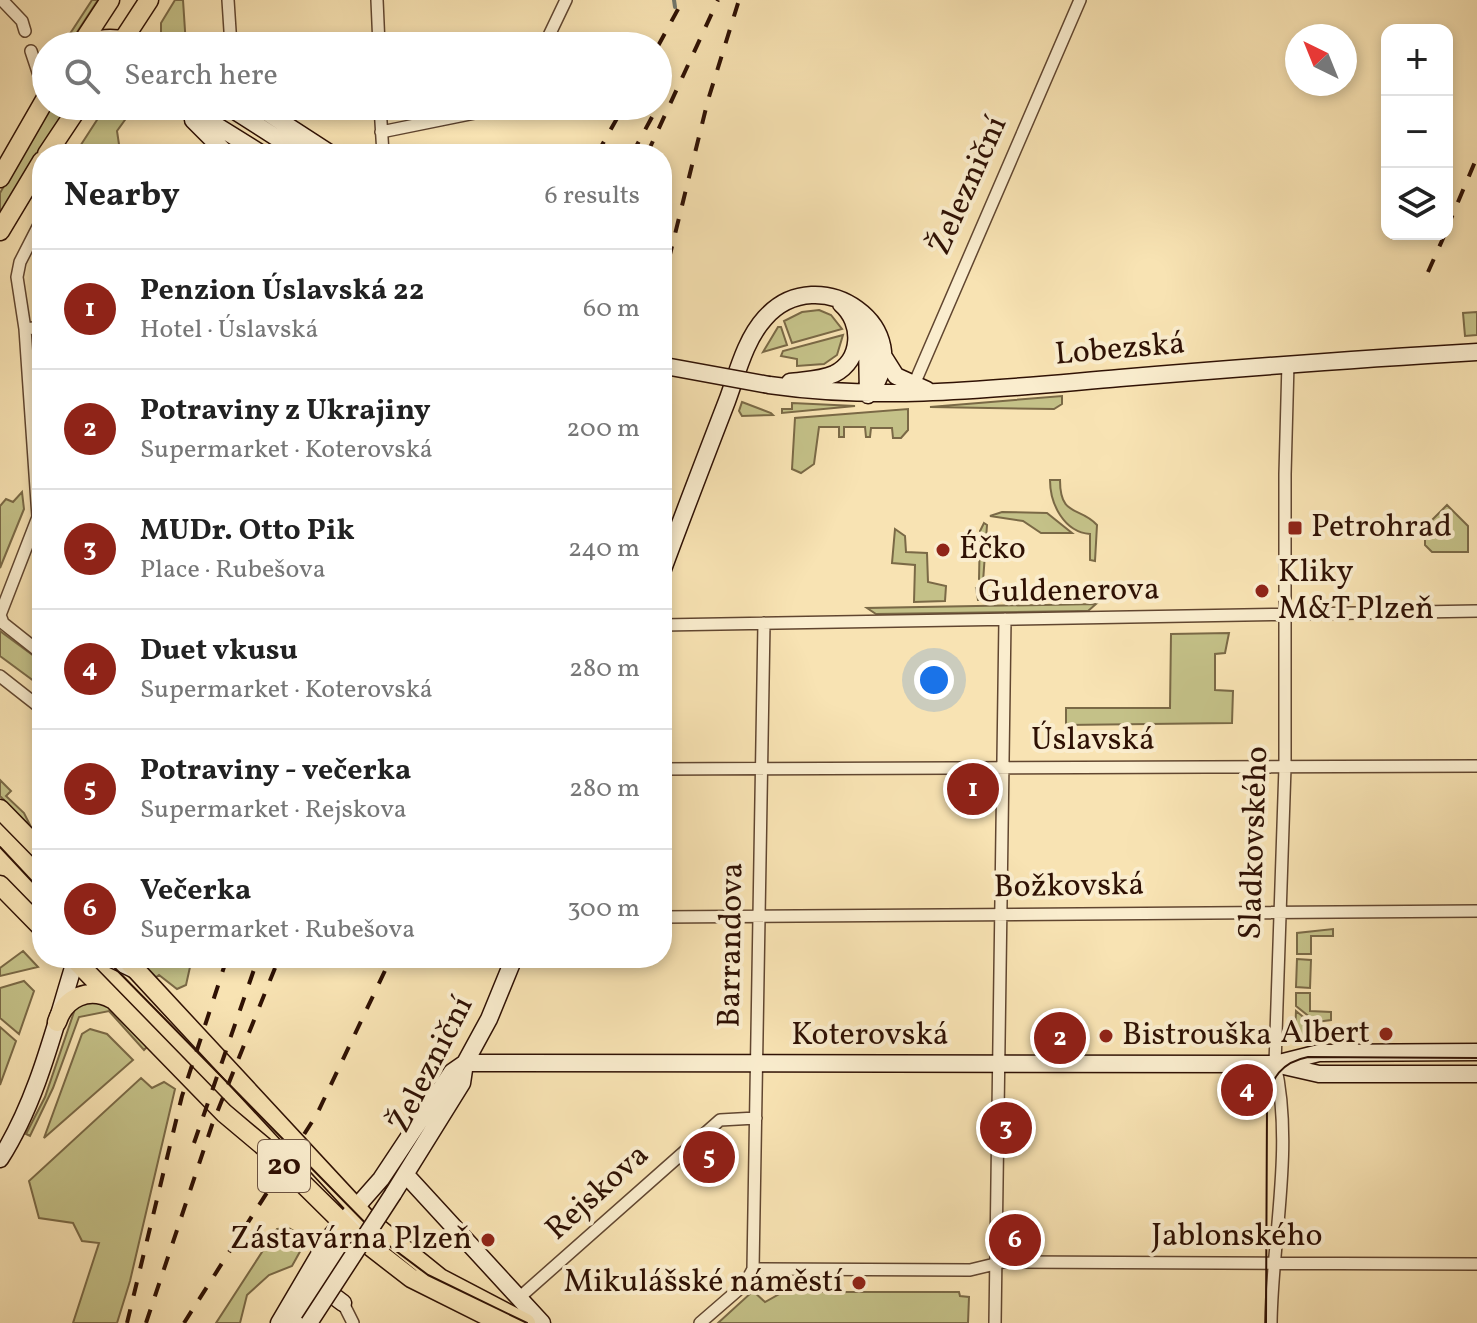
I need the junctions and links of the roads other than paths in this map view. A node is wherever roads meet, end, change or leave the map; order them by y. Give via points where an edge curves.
1 (2, 0) edge
2 (110, 0) edge
3 (149, 0) edge
4 (228, 0) edge
5 (377, 0) edge
6 (566, 0) edge
7 (1080, 0) edge
8 (98, 17) junction
9 (25, 31) dead end
10 (88, 32) edge
11 (100, 32) edge
12 (133, 32) edge
13 (230, 32) edge
14 (378, 32) edge
15 (551, 32) edge
16 (31, 51) dead end
17 (32, 54) edge
18 (33, 120) edge
19 (70, 120) edge
20 (191, 120) edge
21 (209, 120) edge
22 (221, 120) edge
23 (249, 120) edge
24 (279, 120) edge
25 (381, 120) edge
26 (440, 120) edge
27 (381, 132) junction
28 (238, 137) junction
29 (54, 144) edge
30 (214, 144) edge
31 (248, 144) edge
32 (286, 144) edge
33 (316, 144) edge
34 (382, 144) edge
35 (0, 178) edge
36 (32, 178) edge
37 (0, 231) edge
38 (32, 240) edge
39 (820, 295) junction
40 (32, 328) edge
41 (25, 329) junction
42 (880, 340) junction
43 (1477, 352) edge
44 (1288, 363) junction
45 (672, 367) edge
46 (769, 385) junction
47 (32, 386) edge
48 (912, 390) junction
49 (868, 395) junction
50 (32, 537) edge
51 (672, 546) edge
52 (1477, 611) edge
53 (1285, 615) junction
54 (1005, 619) junction
55 (764, 623) junction
56 (672, 625) edge
57 (32, 646) edge
58 (0, 676) edge
59 (32, 701) edge
60 (1477, 766) edge
61 (1285, 767) junction
62 (1003, 768) junction
63 (672, 769) edge
64 (762, 769) junction
65 (0, 809) edge
66 (32, 842) edge
67 (0, 885) edge
68 (1278, 911) junction
69 (1477, 911) edge
70 (1001, 914) junction
71 (759, 915) junction
72 (32, 917) edge
73 (672, 917) edge
74 (73, 968) edge
75 (84, 968) edge
76 (133, 968) edge
77 (510, 968) edge
78 (112, 999) junction
79 (57, 1022) junction
80 (1477, 1052) edge
81 (465, 1063) junction
82 (756, 1063) junction
83 (999, 1064) junction
84 (1275, 1064) junction
85 (1477, 1074) edge
86 (224, 1113) junction
87 (756, 1118) junction
88 (276, 1124) junction
89 (0, 1159) edge
90 (406, 1175) junction
91 (361, 1213) junction
92 (347, 1228) junction
93 (1273, 1263) junction
94 (996, 1264) junction
95 (1477, 1264) edge
96 (753, 1269) junction
97 (520, 1297) junction
98 (304, 1303) junction
99 (343, 1303) joint
100 (279, 1323) edge
101 (295, 1323) edge
102 (309, 1323) edge
103 (353, 1323) edge
104 (501, 1323) edge
105 (526, 1323) edge
106 (542, 1323) edge
107 (700, 1323) edge
108 (995, 1323) edge
109 (1271, 1323) edge

1 - 9 street
2 - 8 main road
3 - 12 main road
4 - 13 street
5 - 14 street
6 - 15 street
7 - 48 street, Železniční
8 - 10 main road
8 - 11 main road
16 - 17 street
18 - 35 main road
19 - 29 main road
20 - 30 main road
21 - 28 main road
22 - 28 main road
23 - 32 main road
24 - 33 main road
25 - 27 street
26 - 27 street
27 - 34 street
28 - 31 main road
36 - 37 main road
38 - 41 street via 18,270
39 - 42 main road via 862,311
39 - 46 main road via 842,304 854,318 853,355 830,376
39 - 49 main road via 848,307 863,328
39 - 51 main road via 785,302 758,326
40 - 41 street
41 - 47 street
42 - 48 main road via 892,373
42 - 49 main road via 882,371
43 - 44 main road, Lobezská
44 - 48 main road, Lobezská via 937,393
44 - 53 street, Sladkovského
45 - 46 main road, bridge
46 - 49 main road, Lobezská
48 - 49 main road, Lobezská
50 - 57 street via 0,615
52 - 53 street, Guldenerova
53 - 54 street, Guldenerova
53 - 61 street, Sladkovského
54 - 55 street, Guldenerova
54 - 62 street
55 - 56 street, Guldenerova
55 - 64 street, Barrandova
58 - 59 street
60 - 61 street, Úslavská
61 - 62 street, Úslavská
61 - 68 street, Sladkovského
62 - 64 street, Úslavská
62 - 70 street
63 - 64 street, Úslavská
64 - 71 street, Barrandova
65 - 66 main road
67 - 72 main road
68 - 69 street, Božkovská
68 - 70 street, Božkovská
68 - 84 street, Sladkovského
70 - 71 street, Božkovská
70 - 83 street
71 - 73 street, Božkovská
71 - 82 street, Barrandova
74 - 79 main road
75 - 78 main road, 20
76 - 88 main road, 20
77 - 81 main road, Železniční
78 - 79 main road via 79,996
78 - 86 main road, 20
79 - 89 main road via 15,1136
80 - 84 main road, Koterovská via 1319,1053
81 - 82 main road, Koterovská
81 - 90 main road, Železniční via 462,1083
81 - 91 main road via 452,1072
82 - 83 main road, Koterovská
82 - 87 street, Barrandova
83 - 84 main road, Koterovská
83 - 94 street
84 - 85 main road, Koterovská via 1319,1074
84 - 93 street, Sladkovského via 1281,1102
86 - 88 main road
86 - 92 main road, 20
87 - 96 street, Barrandova
87 - 97 street, Rejskova via 720,1120
88 - 91 main road, 20
90 - 97 main road
90 - 102 main road, Železniční, bridge
91 - 92 main road
91 - 105 main road, 20 via 440,1278
92 - 98 main road
92 - 100 main road
92 - 104 main road, 20 via 411,1278
93 - 94 street, Jablonského
93 - 95 street, Jablonského
93 - 109 street, Sladkovského
94 - 96 street via 970,1270
94 - 108 street
96 - 107 street via 745,1284
97 - 106 main road
98 - 99 main road via 325,1292
98 - 101 main road
99 - 103 street

